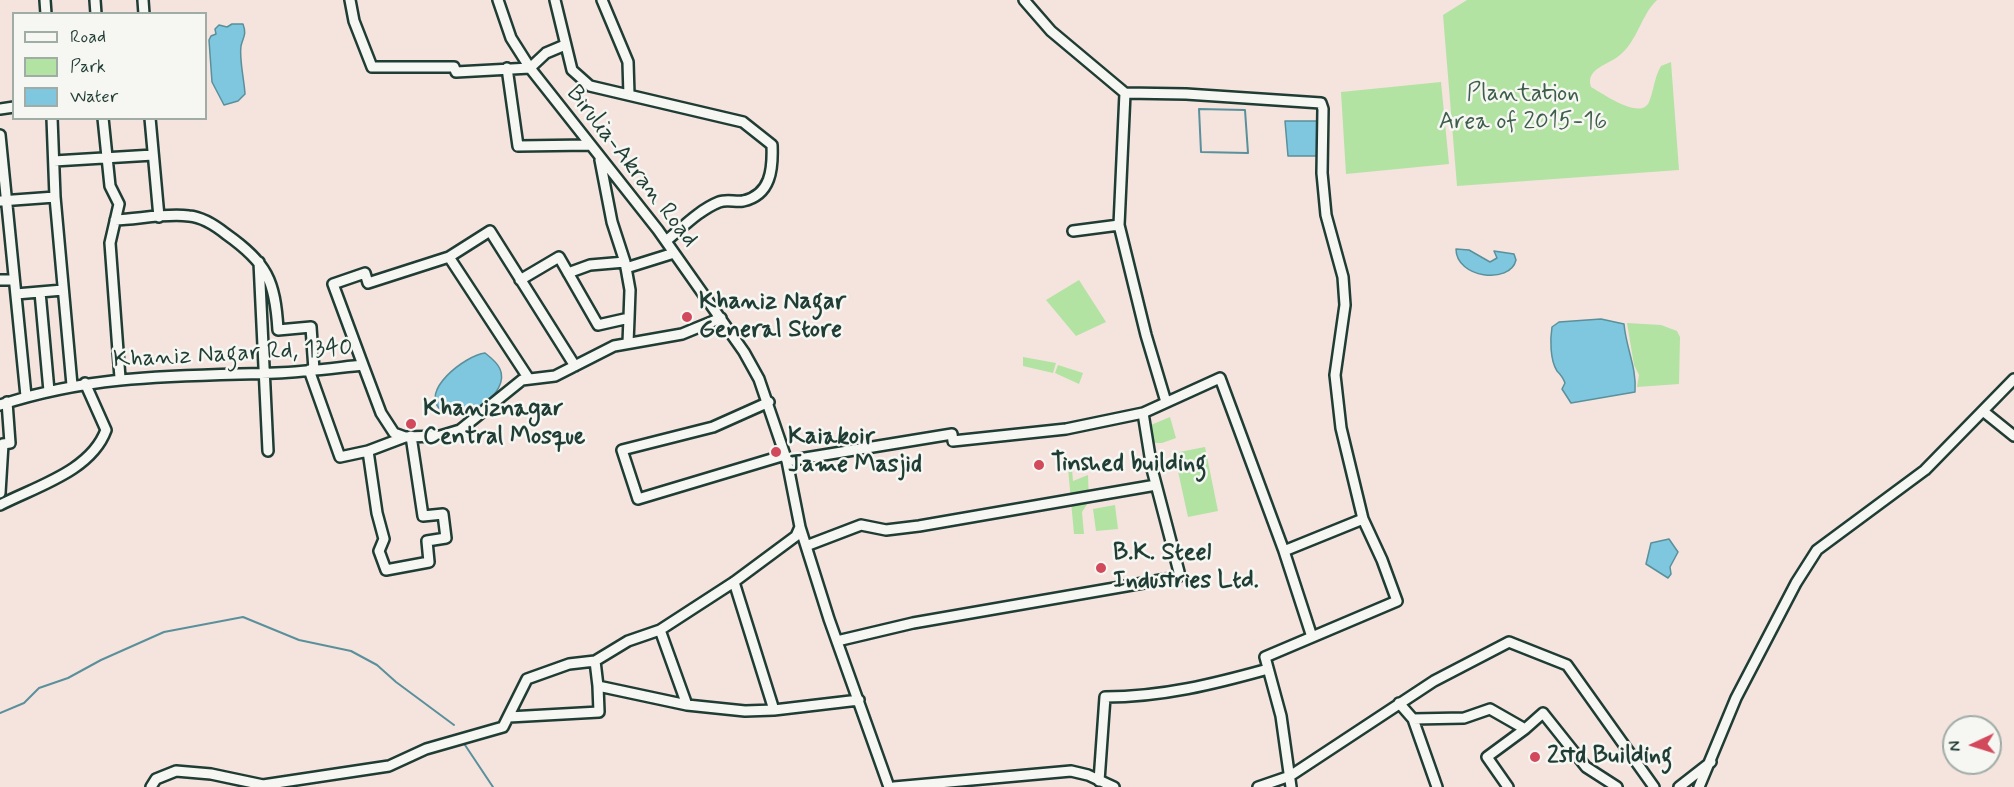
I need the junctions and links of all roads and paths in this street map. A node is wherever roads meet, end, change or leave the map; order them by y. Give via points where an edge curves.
1 (350, 0) edge
2 (498, 0) edge
3 (555, 0) edge
4 (602, 0) edge
5 (1024, 0) edge
6 (565, 45) junction
7 (507, 68) junction
8 (530, 68) junction
9 (1125, 93) junction
10 (629, 95) junction
11 (52, 120) edge
12 (104, 120) edge
13 (150, 120) edge
14 (0, 135) edge
15 (589, 145) junction
16 (153, 155) junction
17 (598, 155) junction
18 (107, 159) junction
19 (54, 161) junction
20 (55, 197) junction
21 (3, 201) edge
22 (159, 217) junction
23 (115, 220) junction
24 (1119, 225) junction
25 (1073, 231) dead end
26 (618, 239) junction
27 (666, 241) junction
28 (674, 253) junction
29 (449, 258) junction
30 (609, 261) junction
31 (259, 262) junction
32 (626, 265) junction
33 (568, 273) junction
34 (0, 280) edge
35 (14, 280) junction
36 (520, 280) junction
37 (63, 290) junction
38 (40, 292) junction
39 (16, 294) junction
40 (629, 318) junction
41 (721, 318) junction
42 (628, 343) junction
43 (363, 365) junction
44 (575, 366) junction
45 (311, 370) junction
46 (264, 373) junction
47 (120, 378) junction
48 (529, 379) junction
49 (2014, 379) edge
50 (85, 383) junction
51 (72, 385) junction
52 (49, 391) junction
53 (26, 396) junction
54 (769, 402) junction
55 (1166, 402) junction
56 (4, 404) edge
57 (1983, 411) junction
58 (1143, 413) junction
59 (408, 436) junction
60 (2014, 436) edge
61 (268, 451) dead end
62 (368, 451) junction
63 (786, 458) junction
64 (1156, 485) junction
65 (0, 493) edge
66 (0, 505) edge
67 (1363, 519) junction
68 (800, 527) junction
69 (806, 546) junction
70 (1284, 551) junction
71 (734, 582) junction
72 (660, 630) junction
73 (1312, 637) junction
74 (837, 641) junction
75 (595, 661) junction
76 (1269, 669) junction
77 (598, 687) junction
78 (859, 700) junction
79 (1399, 704) junction
80 (687, 705) junction
81 (774, 710) junction
82 (509, 717) junction
83 (1413, 719) junction
84 (1525, 729) junction
85 (1711, 762) junction
86 (1088, 775) junction
87 (1290, 776) junction
88 (1099, 780) junction
89 (151, 787) edge
90 (889, 787) edge
91 (894, 787) edge
92 (1091, 787) edge
93 (1114, 787) edge
94 (1258, 787) edge
95 (1291, 787) edge
96 (1437, 787) edge
97 (1508, 787) edge
98 (1617, 787) edge
99 (1654, 787) edge
100 (1679, 787) edge
101 (1699, 787) edge

1 - 7 street via 372,67 454,67 456,72
2 - 8 street, Birulia-Akran Road via 512,39
3 - 6 street
4 - 10 street via 628,62
5 - 9 street via 1051,31
6 - 8 street via 546,53
6 - 10 street via 572,70 590,86
7 - 8 street
7 - 15 street via 518,146
8 - 15 street, Birulia-Akran Road
9 - 24 street
9 - 67 street via 1321,103 1326,214 1343,277 1345,305 1335,375 1341,428
10 - 27 street via 743,122 772,145 773,168 767,186 753,199 722,201
11 - 19 street
12 - 18 street
13 - 16 street
14 - 21 street
15 - 17 street, Birulia-Akran Road
16 - 18 street
16 - 22 street
17 - 26 street
17 - 27 street, Birulia-Akran Road
18 - 19 street
18 - 23 street via 110,186 119,204
19 - 20 street
20 - 21 street
20 - 37 street
21 - 35 street
22 - 23 street
22 - 31 street via 190,216 214,225
23 - 47 street via 110,243
24 - 25 street
24 - 55 street
26 - 30 street
26 - 32 street
27 - 28 street, Birulia-Akran Road
28 - 32 street
28 - 41 street, Birulia-Akran Road
29 - 36 street via 490,231
29 - 43 street via 368,283 365,273 333,284
29 - 48 street
30 - 32 street
30 - 33 street
31 - 45 street via 266,269 276,302 278,330 311,327
31 - 46 street
32 - 40 street
33 - 36 street via 559,257
33 - 40 street via 598,325
34 - 35 street
35 - 39 street
36 - 44 street
37 - 38 street
37 - 51 street
38 - 39 street
38 - 52 street
39 - 53 street
40 - 42 street
41 - 42 street via 682,334
41 - 54 street, Birulia-Akran Road via 744,352
42 - 44 street
43 - 45 street, Khaniz Nagar Rd, 1340
43 - 59 street, Khaniz Nagar Rd, 1340 via 381,413 394,433
44 - 48 street via 555,376
45 - 46 street, Khaniz Nagar Rd, 1340
45 - 62 street via 340,457
46 - 47 street, Khaniz Nagar Rd, 1340
46 - 61 street
47 - 50 street, Khaniz Nagar Rd, 1340
48 - 59 street via 501,395 460,430 440,436
49 - 57 street
50 - 51 street, Khaniz Nagar Rd, 1340
50 - 66 street via 106,430 99,447 48,482
51 - 52 street, Khaniz Nagar Rd, 1340
52 - 53 street, Khaniz Nagar Rd, 1340
53 - 56 street, Khaniz Nagar Rd, 1340
54 - 63 street, Birulia-Akran Road
54 - 63 street via 713,427 622,450 638,499
55 - 58 street
55 - 70 street via 1220,378
56 - 65 street via 10,443 3,444
57 - 60 street
57 - 85 street via 1924,470 1817,550 1736,698
58 - 63 street via 1066,429 953,441 952,434
58 - 64 street
59 - 62 street
59 - 62 street via 423,516 443,514 446,538 427,541 429,562 386,570 379,551 384,539
63 - 68 street, Birulia-Akran Road
64 - 69 street via 919,526 886,530 861,525
64 - 74 street via 1178,577 913,623
67 - 70 street
67 - 73 street via 1397,601
68 - 69 street, Birulia-Akran Road
68 - 71 street via 796,536
69 - 74 street, Birulia-Akran Road
70 - 73 street
71 - 72 street
71 - 81 street
72 - 75 street via 628,641
72 - 80 street
73 - 76 street via 1265,657
74 - 78 street, Birulia-Akran Road
75 - 77 street
75 - 82 street via 560,666 526,679
76 - 87 street
76 - 88 street via 1192,689 1144,697 1105,697
77 - 80 street
77 - 82 street via 599,712
78 - 81 street
78 - 90 street, Birulia-Akran Road
79 - 83 street
79 - 87 street
79 - 99 street via 1509,642 1567,665
80 - 81 street
82 - 89 street via 503,727 426,749 389,766 262,785 176,771 156,779
83 - 84 street via 1464,718 1490,709
83 - 96 street
84 - 97 street via 1487,757
84 - 98 street via 1543,713 1586,767
85 - 100 street
85 - 101 street
86 - 88 street
86 - 91 street via 1071,771
86 - 92 street
87 - 94 street
87 - 95 street
88 - 93 street

